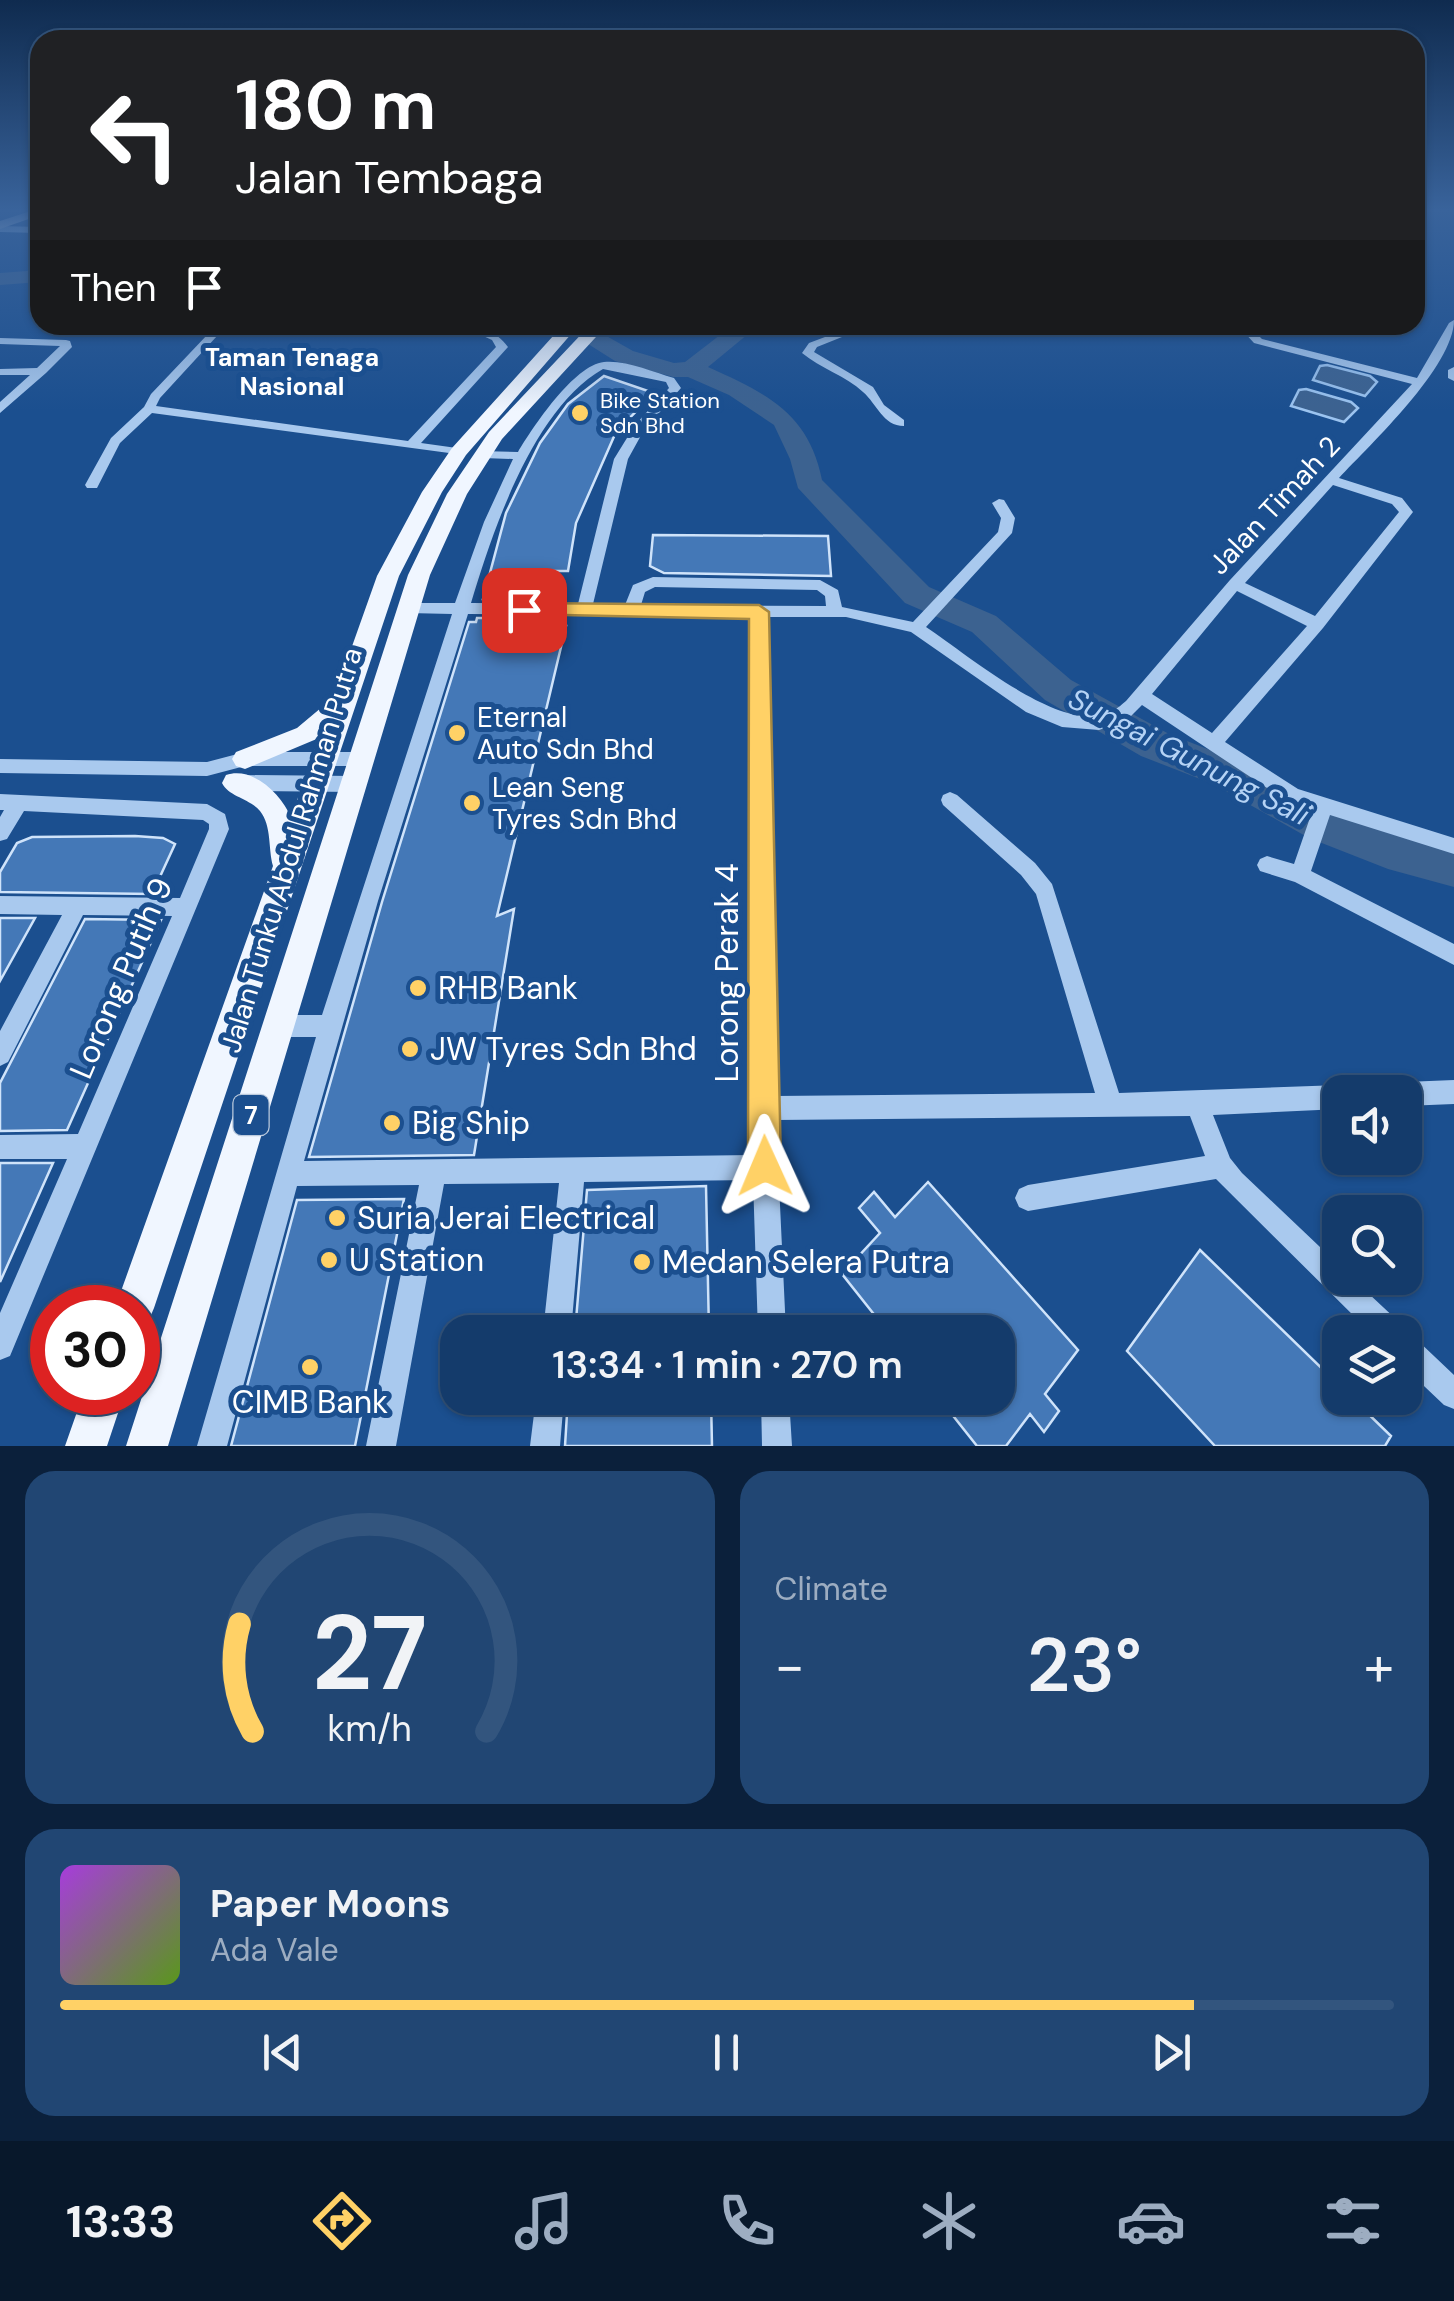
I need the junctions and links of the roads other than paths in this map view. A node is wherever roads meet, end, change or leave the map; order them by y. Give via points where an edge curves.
1 (1454, 322) edge
2 (489, 335) edge
3 (570, 335) edge
4 (571, 335) edge
5 (840, 335) edge
6 (1250, 335) edge
7 (212, 336) dead end
8 (0, 342) edge
9 (1431, 368) junction
10 (42, 371) junction
11 (0, 372) edge
12 (1454, 374) edge
13 (1420, 382) junction
14 (2, 405) edge
15 (149, 410) junction
16 (900, 423) dead end
17 (411, 446) junction
18 (458, 452) junction
19 (482, 454) junction
20 (521, 456) junction
21 (1332, 480) junction
22 (92, 485) dead end
23 (999, 503) dead end
24 (1235, 584) junction
25 (408, 608) junction
26 (464, 608) junction
27 (584, 610) junction
28 (631, 611) junction
29 (759, 612) junction
30 (840, 612) junction
31 (1317, 624) junction
32 (916, 628) junction
33 (1141, 696) junction
34 (341, 704) junction
35 (1215, 742) junction
36 (7, 766) edge
37 (240, 771) junction
38 (320, 772) junction
39 (358, 772) junction
40 (0, 782) edge
41 (950, 800) dead end
42 (10, 803) edge
43 (1320, 815) junction
44 (0, 833) edge
45 (1454, 846) edge
46 (1267, 865) dead end
47 (286, 872) junction
48 (1300, 875) junction
49 (0, 905) edge
50 (78, 905) junction
51 (187, 907) junction
52 (1454, 955) edge
53 (279, 1026) junction
54 (329, 1026) junction
55 (0, 1054) edge
56 (1454, 1092) edge
57 (1422, 1093) edge
58 (1322, 1098) edge
59 (1198, 1104) junction
60 (1111, 1105) junction
61 (763, 1108) junction
62 (86, 1146) junction
63 (0, 1147) edge
64 (765, 1166) junction
65 (1221, 1166) junction
66 (573, 1170) junction
67 (434, 1172) junction
68 (287, 1174) junction
69 (1028, 1198) dead end
70 (142, 1285) edge
71 (559, 1315) edge
72 (771, 1315) edge
73 (1370, 1315) edge
74 (0, 1346) edge
75 (1422, 1364) edge
76 (1454, 1395) edge
77 (96, 1415) edge
78 (548, 1415) edge
79 (776, 1415) edge
80 (86, 1446) edge
81 (147, 1446) edge
82 (212, 1446) edge
83 (381, 1446) edge
84 (545, 1446) edge
85 (777, 1446) edge

1 - 9 street, Jalan Timah 2
2 - 17 street via 502,347
3 - 18 main road, Jalan Tunku Abdul Rahman Putra / 7
4 - 19 main road, Jalan Tunku Abdul Rahman Putra / 7
5 - 16 street via 808,353 869,390
6 - 13 street
7 - 15 street
8 - 10 street via 66,342
9 - 12 street
9 - 13 street, Jalan Timah 2
10 - 11 street
10 - 14 street
13 - 21 street, Jalan Timah 2
15 - 17 street
15 - 22 street via 115,441
17 - 18 street
18 - 34 main road, Jalan Tunku Abdul Rahman Putra / 7 via 388,576
19 - 20 street
19 - 25 main road, Jalan Tunku Abdul Rahman Putra / 7 via 457,494
20 - 26 street via 494,512
20 - 27 street via 596,367 607,364 674,384 620,459
21 - 24 street, Jalan Timah 2
21 - 31 street via 1397,502 1406,512
23 - 32 street via 1008,518 1005,532
24 - 31 street
24 - 33 street, Jalan Timah 2
25 - 26 street
25 - 39 main road, Jalan Tunku Abdul Rahman Putra / 7
26 - 27 street
26 - 54 street
27 - 28 street
28 - 29 street
28 - 30 street via 638,589 653,582 820,585 833,594
29 - 30 street
29 - 61 street, Lorong Perak 4
30 - 32 street
31 - 35 street
32 - 33 street, Jalan Timah 2 via 1032,707 1071,722 1121,715
33 - 35 street
34 - 37 main road via 306,736
34 - 38 main road, Jalan Tunku Abdul Rahman Putra / 7
35 - 43 street
36 - 37 street
36 - 40 street
37 - 38 street
37 - 47 main road via 280,820
38 - 39 main road
38 - 47 main road, Jalan Tunku Abdul Rahman Putra / 7
39 - 53 main road, Jalan Tunku Abdul Rahman Putra / 7
41 - 60 street via 1045,890
42 - 44 street
42 - 51 street, Lorong Putih 9 via 208,812 219,830
43 - 45 street
43 - 48 street
46 - 48 street
47 - 70 main road, Jalan Tunku Abdul Rahman Putra / 7
48 - 52 street
49 - 50 street
50 - 51 street
50 - 55 street
51 - 62 street, Lorong Putih 9
53 - 54 street
53 - 81 main road, Jalan Tunku Abdul Rahman Putra / 7
54 - 68 street
56 - 57 street
58 - 59 street
59 - 60 street
59 - 65 street
60 - 61 street
61 - 64 street, Lorong Perak 4
62 - 63 street
62 - 74 street, Lorong Putih 9
64 - 66 street
64 - 72 street, Lorong Perak 4
65 - 69 street
65 - 73 street
66 - 67 street
66 - 71 street
67 - 68 street
67 - 83 street
68 - 82 street
75 - 76 street
77 - 80 main road
78 - 84 street
79 - 85 street

